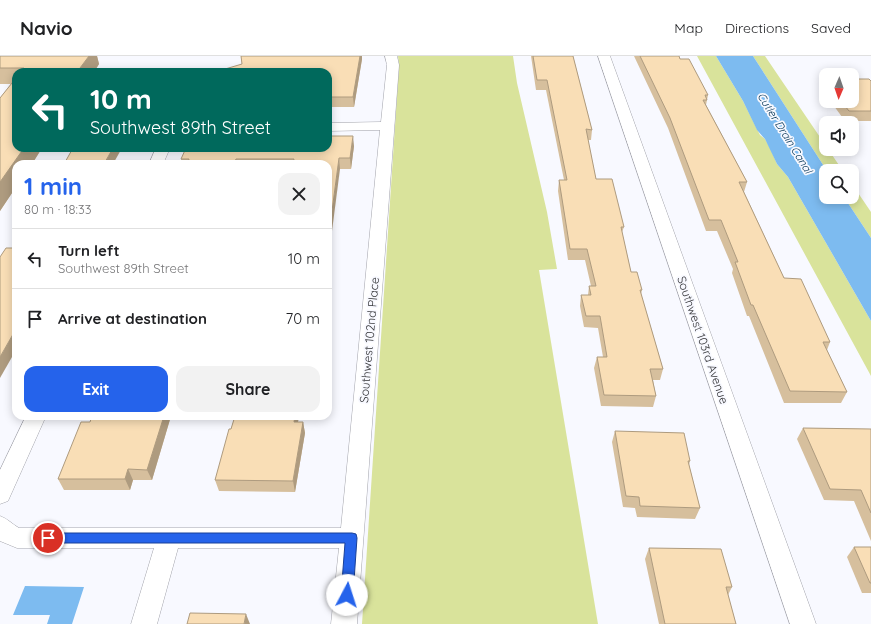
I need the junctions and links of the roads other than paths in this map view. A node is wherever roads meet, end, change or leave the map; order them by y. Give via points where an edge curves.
1 (391, 56) edge
2 (604, 56) edge
3 (387, 126) junction
4 (332, 127) edge
5 (34, 420) edge
6 (0, 494) edge
7 (9, 532) edge
8 (352, 538) junction
9 (168, 539) junction
10 (144, 624) edge
11 (344, 624) edge
12 (803, 624) edge

1 - 3 street, Southwest 102nd Place via 393,64
2 - 12 street, Southwest 103rd Avenue
3 - 4 street
3 - 8 street, Southwest 102nd Place
5 - 6 street
7 - 9 street
8 - 9 street
8 - 11 street, Southwest 102nd Place
9 - 10 street

